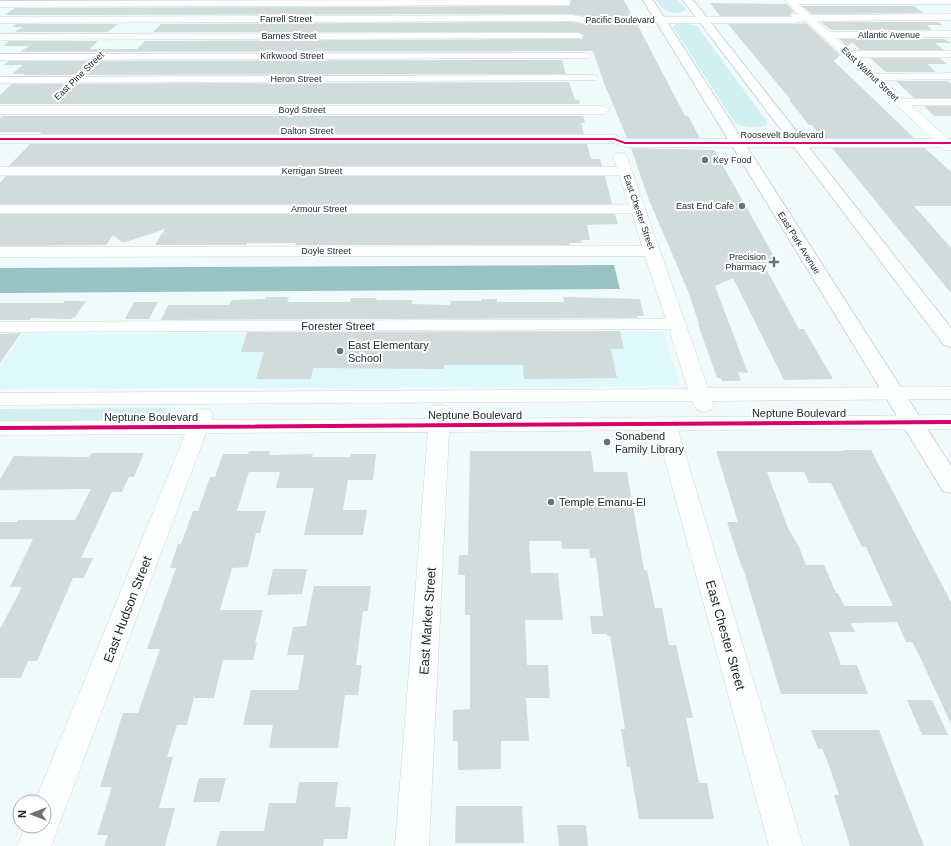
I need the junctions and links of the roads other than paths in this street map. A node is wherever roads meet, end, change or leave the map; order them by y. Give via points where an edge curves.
1 (648, 0) edge
2 (688, 0) edge
3 (566, 1) edge
4 (790, 1) edge
5 (951, 1) edge
6 (157, 2) edge
7 (0, 4) edge
8 (951, 17) edge
9 (572, 18) junction
10 (659, 18) junction
11 (703, 18) junction
12 (808, 18) junction
13 (138, 19) junction
14 (0, 20) edge
15 (951, 34) edge
16 (827, 35) junction
17 (578, 36) junction
18 (0, 37) edge
19 (120, 37) junction
20 (848, 54) junction
21 (951, 54) edge
22 (585, 56) junction
23 (0, 57) edge
24 (99, 57) junction
25 (951, 76) edge
26 (872, 77) junction
27 (0, 80) edge
28 (74, 81) junction
29 (598, 94) junction
30 (900, 102) junction
31 (951, 102) edge
32 (0, 110) edge
33 (43, 110) junction
34 (933, 132) junction
35 (734, 138) junction
36 (793, 138) junction
37 (0, 139) edge
38 (14, 139) junction
39 (614, 139) junction
40 (949, 142) edge
41 (0, 152) edge
42 (0, 171) edge
43 (625, 171) junction
44 (0, 209) edge
45 (638, 209) junction
46 (652, 251) junction
47 (0, 252) edge
48 (676, 324) junction
49 (0, 327) edge
50 (951, 341) edge
51 (951, 392) edge
52 (893, 393) junction
53 (700, 394) junction
54 (441, 396) junction
55 (210, 397) junction
56 (0, 399) edge
57 (912, 422) junction
58 (951, 422) edge
59 (666, 424) junction
60 (710, 424) junction
61 (439, 425) junction
62 (198, 427) junction
63 (0, 428) edge
64 (951, 485) edge
65 (52, 800) edge
66 (39, 834) edge
67 (34, 846) edge
68 (412, 846) edge
69 (786, 846) edge

1 - 10 highway, East Park Avenue
2 - 11 highway
3 - 6 street
3 - 9 street, East Chester Street
4 - 5 street
4 - 12 street, East Walnut Street
6 - 7 street
6 - 13 street, East Pine Street
8 - 12 street, Pacific Boulevard
9 - 10 street, Pacific Boulevard
9 - 13 street, Farrell Street
9 - 17 street, East Chester Street
10 - 11 street, Pacific Boulevard
10 - 35 highway, East Park Avenue
11 - 12 street, Pacific Boulevard
11 - 36 highway
12 - 16 street, East Walnut Street
13 - 14 street, Farrell Street
13 - 19 street, East Pine Street
15 - 16 street, Atlantic Avenue
16 - 20 street, East Walnut Street
17 - 19 street, Barnes Street
17 - 22 street, East Chester Street
18 - 19 street, Barnes Street
19 - 24 street, East Pine Street
20 - 21 street
20 - 26 street, East Walnut Street
22 - 24 street, Kirkwood Street
22 - 29 street, East Chester Street
23 - 24 street, Kirkwood Street
24 - 28 street, East Pine Street
25 - 26 street
26 - 30 street, East Walnut Street
27 - 28 street, Heron Street
28 - 29 street, Heron Street
28 - 33 street, East Pine Street
29 - 33 street, Boyd Street
29 - 39 street, East Chester Street
30 - 31 street
30 - 34 street, East Walnut Street
32 - 33 street, Boyd Street
33 - 38 street, East Pine Street
34 - 36 street, Roosevelt Boulevard
34 - 40 street, Roosevelt Boulevard
35 - 36 street, Roosevelt Boulevard
35 - 39 street, Roosevelt Boulevard via 625,144
35 - 52 highway, East Park Avenue
36 - 40 street, Roosevelt Boulevard
36 - 50 highway
37 - 38 street, Dalton Street
38 - 39 street, Dalton Street
38 - 41 street, East Pine Street
39 - 43 street, East Chester Street
42 - 43 street, Kerrigan Street
43 - 45 street, East Chester Street
44 - 45 street, Armour Street
45 - 46 street, East Chester Street
46 - 47 street, Doyle Street
46 - 48 street, East Chester Street
48 - 49 street, Forester Street
48 - 53 street, East Chester Street
51 - 52 street, Neptune Boulevard
52 - 53 street, Neptune Boulevard
52 - 57 highway, East Park Avenue
53 - 54 street, Neptune Boulevard
53 - 60 street, East Chester Street
54 - 55 street, Neptune Boulevard
54 - 61 street, East Market Street
55 - 56 street, Neptune Boulevard
55 - 62 street, East Hudson Street
57 - 58 street, Neptune Boulevard
57 - 60 street, Neptune Boulevard
57 - 64 highway, East Park Avenue
59 - 60 street, Neptune Boulevard
59 - 61 street, Neptune Boulevard
59 - 69 street, East Chester Street
61 - 62 street, Neptune Boulevard
61 - 68 street, East Market Street
62 - 63 street, Neptune Boulevard
62 - 65 street, East Hudson Street
66 - 67 street

